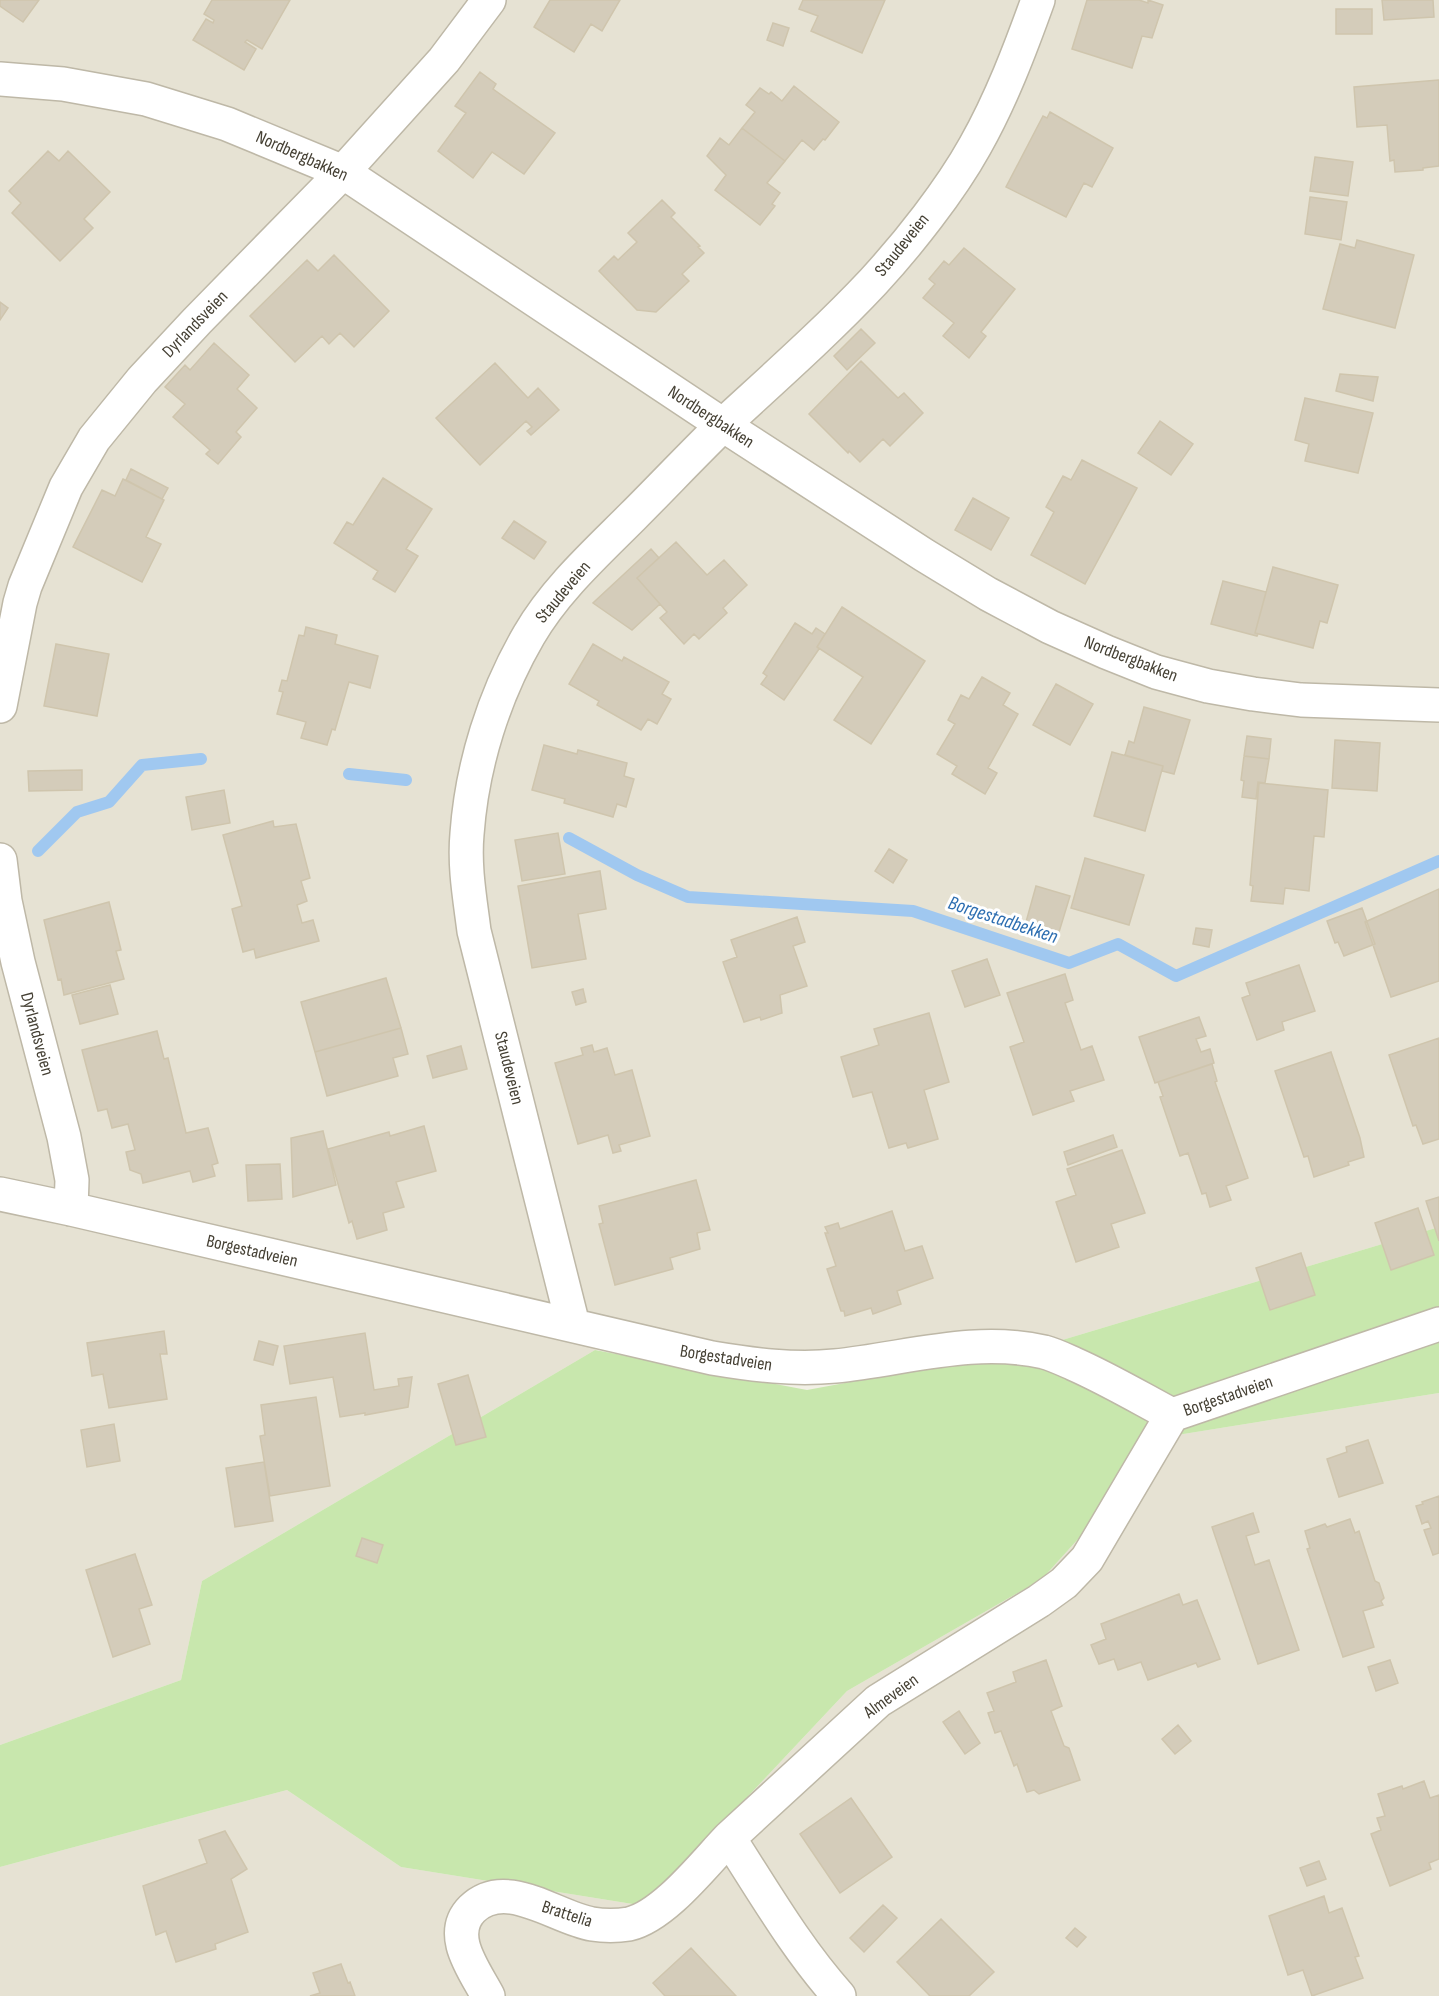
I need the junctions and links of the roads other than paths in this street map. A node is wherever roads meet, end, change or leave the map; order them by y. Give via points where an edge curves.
1 (489, 0) edge
2 (1038, 0) edge
3 (0, 79) edge
4 (343, 172) junction
5 (723, 425) junction
6 (1439, 705) edge
7 (0, 706) edge
8 (0, 860) edge
9 (0, 1194) edge
10 (71, 1209) junction
11 (1439, 1324) edge
12 (573, 1325) junction
13 (1172, 1415) junction
14 (729, 1838) junction
15 (488, 1996) edge
16 (839, 1996) edge

1 - 4 street, Dyrlandsveien via 444,60
2 - 5 street, Staudeveien via 996,105 944,194 874,280
3 - 4 street, Nordbergbakken via 63,84 146,99 227,124
4 - 5 street, Nordbergbakken
4 - 7 street, Dyrlandsveien via 197,321 94,439 66,487 20,603
5 - 6 street, Nordbergbakken via 988,594 1050,627 1156,672 1208,686 1301,700
5 - 12 street, Staudeveien via 584,566 530,633 508,674 488,726 475,777 467,835 474,931
8 - 10 street, Dyrlandsveien via 18,962 64,1137 72,1180
9 - 10 street, Borgestadveien
10 - 12 street, Borgestadveien
11 - 13 street, Borgestadveien
12 - 13 street, Borgestadveien via 712,1358 801,1368 966,1347 1012,1346 1047,1353
13 - 14 street, Almeveien via 1087,1559 1064,1583 878,1701
14 - 15 street, Brattelia via 670,1900 631,1923 591,1924 513,1898 496,1896 484,1900 462,1922 461,1938
14 - 16 street via 789,1932

